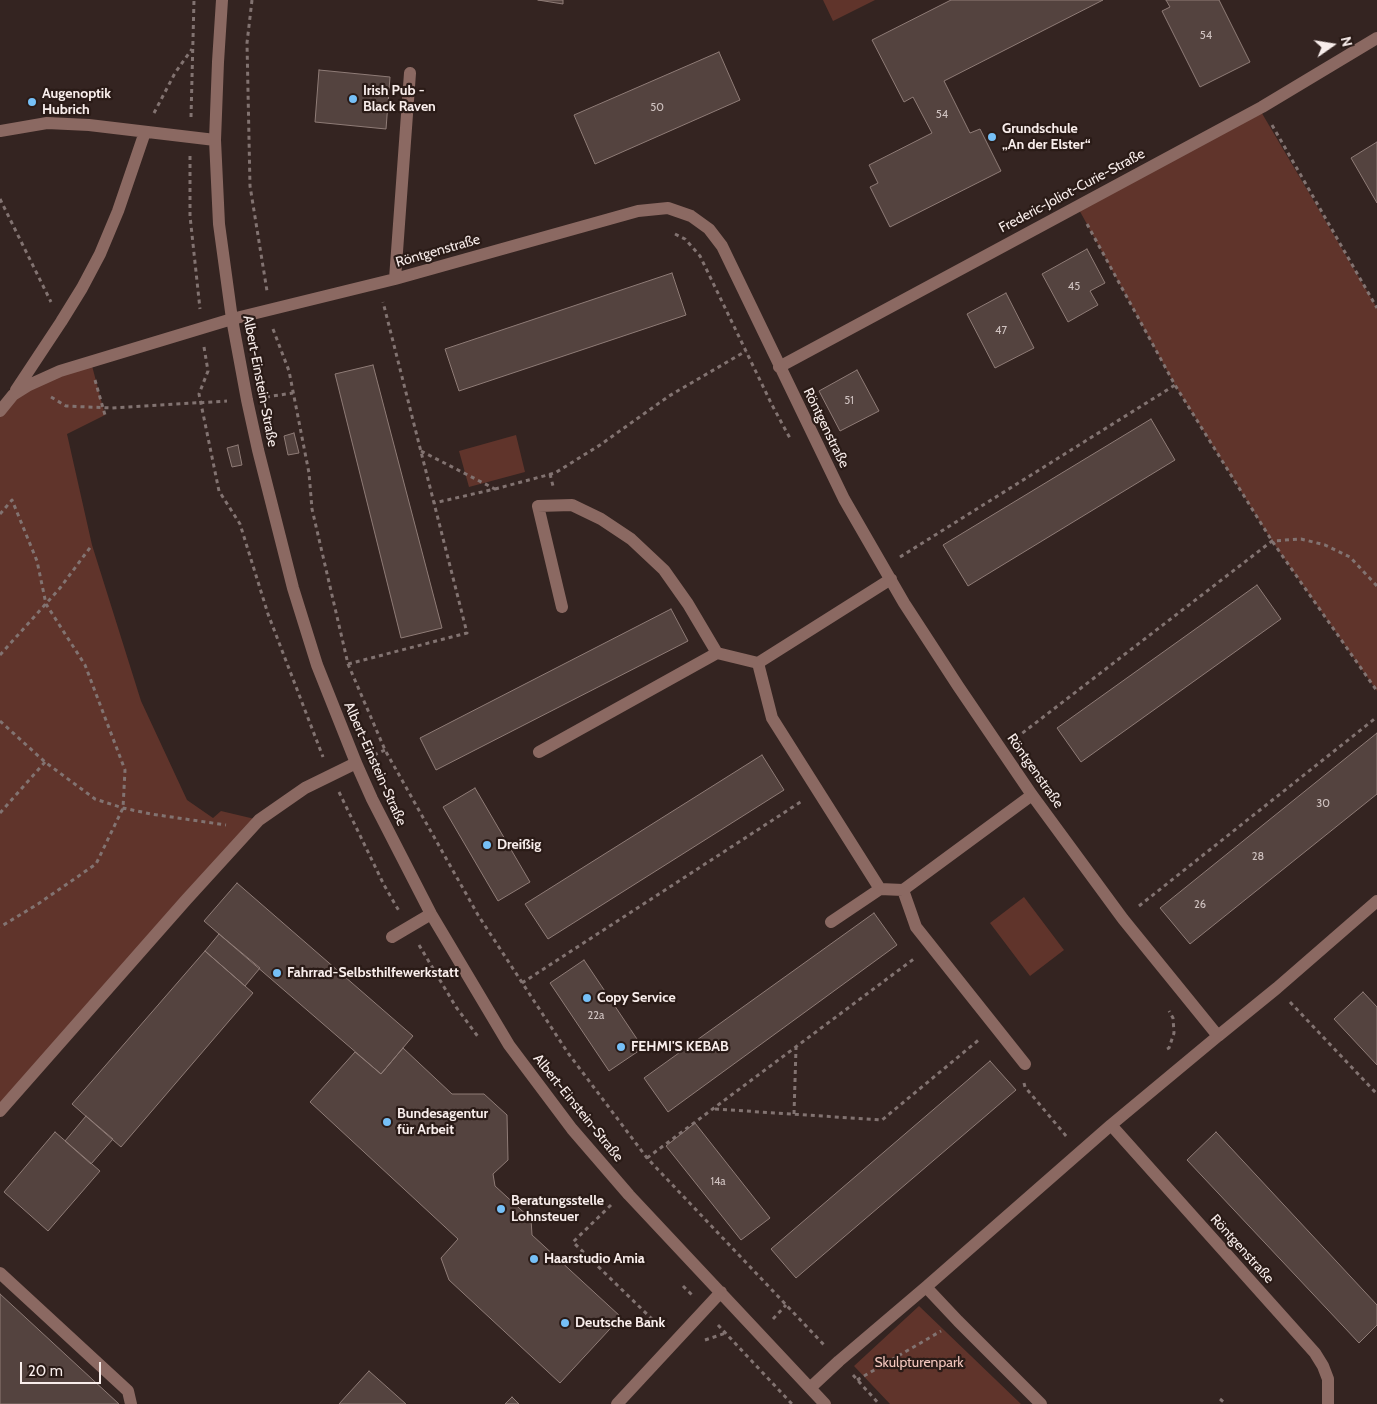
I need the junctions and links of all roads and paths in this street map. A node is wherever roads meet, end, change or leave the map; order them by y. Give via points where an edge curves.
1 (194, 0) edge
2 (222, 0) edge
3 (252, 0) edge
4 (1377, 38) edge
5 (192, 49) junction
6 (410, 73) dead end
7 (1262, 107) junction
8 (0, 131) edge
9 (145, 132) junction
10 (191, 137) junction
11 (215, 140) junction
12 (1077, 206) junction
13 (671, 231) dead end
14 (395, 279) junction
15 (392, 299) dead end
16 (1377, 308) edge
17 (270, 309) junction
18 (232, 319) junction
19 (202, 328) junction
20 (283, 329) dead end
21 (274, 331) junction
22 (746, 351) junction
23 (779, 367) junction
24 (29, 385) junction
25 (1175, 385) junction
26 (13, 395) junction
27 (201, 403) junction
28 (0, 411) edge
29 (795, 448) dead end
30 (420, 451) junction
31 (495, 489) junction
32 (434, 503) junction
33 (0, 514) edge
34 (1272, 541) junction
35 (92, 545) dead end
36 (884, 567) junction
37 (891, 579) junction
38 (1377, 586) edge
39 (46, 604) junction
40 (562, 607) dead end
41 (717, 653) junction
42 (0, 655) edge
43 (758, 663) junction
44 (348, 664) junction
45 (1377, 691) edge
46 (1377, 717) edge
47 (0, 722) edge
48 (1001, 749) junction
49 (539, 752) dead end
50 (45, 762) junction
51 (356, 763) junction
52 (330, 775) junction
53 (818, 790) junction
54 (1032, 795) junction
55 (123, 808) junction
56 (0, 813) edge
57 (252, 826) junction
58 (880, 889) junction
59 (903, 890) junction
60 (1377, 901) edge
61 (431, 914) junction
62 (1123, 919) junction
63 (831, 922) dead end
64 (409, 927) junction
65 (0, 928) edge
66 (392, 938) dead end
67 (931, 946) junction
68 (522, 983) junction
69 (1277, 988) junction
70 (1167, 1006) dead end
71 (995, 1027) junction
72 (1218, 1036) junction
73 (485, 1046) dead end
74 (796, 1048) junction
75 (1161, 1054) dead end
76 (1025, 1064) joint
77 (1377, 1094) edge
78 (714, 1109) junction
79 (0, 1111) edge
80 (794, 1114) junction
81 (1111, 1125) junction
82 (1061, 1143) dead end
83 (647, 1158) junction
84 (617, 1211) dead end
85 (0, 1273) edge
86 (680, 1281) dead end
87 (926, 1287) junction
88 (721, 1292) junction
89 (705, 1310) junction
90 (653, 1320) dead end
91 (958, 1321) junction
92 (839, 1361) junction
93 (857, 1380) junction
94 (810, 1388) junction
95 (1220, 1399) dead end
96 (131, 1404) edge
97 (617, 1404) edge
98 (792, 1404) edge
99 (824, 1404) edge
100 (880, 1404) edge
101 (1041, 1404) edge
102 (1226, 1404) edge
103 (1328, 1404) edge

1 - 5 path
2 - 11 street, Albert-Einstein-Straße
3 - 17 path via 247,43 250,186
4 - 7 street, Frederic-Joliot-Curie-Straße
5 - 9 path via 175,73
5 - 10 path
6 - 14 street
7 - 12 street, Frederic-Joliot-Curie-Straße
7 - 16 path
8 - 9 street via 47,123
9 - 10 street
9 - 26 street via 100,254 82,288
10 - 11 street
10 - 19 path via 190,216
11 - 18 street, Albert-Einstein-Straße via 219,224
12 - 23 street, Frederic-Joliot-Curie-Straße
12 - 25 path
13 - 22 path via 700,256
14 - 17 street, Röntgenstraße
14 - 23 street, Röntgenstraße via 638,211 668,208 691,216 709,229 722,246
15 - 30 path via 382,301
17 - 18 street, Röntgenstraße
17 - 21 path
18 - 19 street, Röntgenstraße
18 - 51 street, Albert-Einstein-Straße via 258,450 293,588 316,665
19 - 24 street, Röntgenstraße via 60,371
19 - 27 path via 208,371 199,394
20 - 21 path
21 - 44 path via 289,371 309,473 312,509
22 - 29 path
22 - 31 path via 669,396 555,473
23 - 36 street, Röntgenstraße via 844,499
24 - 26 street, Röntgenstraße
24 - 27 path via 66,406 112,408
25 - 34 path
25 - 36 path
26 - 28 street
27 - 52 path via 219,491 240,524 268,614
30 - 31 path
30 - 32 path
31 - 32 path
32 - 44 path via 467,633
33 - 39 path via 12,500 36,561
34 - 38 path via 1301,539 1325,545 1350,557
34 - 45 path
34 - 48 path
35 - 39 path
36 - 37 street, Röntgenstraße
37 - 43 street
37 - 48 street, Röntgenstraße
39 - 42 path
39 - 55 path via 85,665 122,761 125,770
40 - 41 street via 538,506 572,505 631,539 664,570
41 - 43 street
41 - 49 street
43 - 53 street via 772,718
44 - 68 path via 385,750 478,915
46 - 62 path
47 - 50 path
48 - 54 street, Röntgenstraße
50 - 55 path via 95,799
50 - 56 path
51 - 52 street
51 - 61 street, Albert-Einstein-Straße
52 - 57 street via 305,788
52 - 64 path via 384,885
53 - 58 street
53 - 68 path
54 - 59 street
54 - 62 street, Röntgenstraße
55 - 57 path via 202,822
55 - 65 path via 96,864
57 - 79 street
58 - 59 street
58 - 63 street
59 - 67 street via 916,927
60 - 69 street
61 - 64 street
61 - 88 street, Albert-Einstein-Straße via 509,1045 572,1129
62 - 72 street, Röntgenstraße
64 - 66 street
64 - 73 path via 456,1007
67 - 71 street
67 - 74 path
68 - 83 path via 568,1053
69 - 72 street
69 - 77 path
70 - 75 path via 1173,1018 1174,1033 1169,1048
71 - 76 street
71 - 80 path via 882,1120
72 - 81 street
74 - 78 path
74 - 80 path
76 - 82 path via 1023,1079 1026,1087 1067,1137
78 - 80 path
78 - 83 path
81 - 87 street
81 - 103 street, Röntgenstraße via 1315,1353 1328,1379
83 - 92 path
84 - 90 path via 611,1204 573,1242
85 - 96 street via 128,1391
86 - 89 path
87 - 91 street
87 - 92 street
88 - 89 street
88 - 94 street, Albert-Einstein-Straße
89 - 97 street
89 - 98 path
91 - 93 path
91 - 101 street
92 - 93 path
92 - 94 street
93 - 100 path
94 - 99 street, Albert-Einstein-Straße
95 - 102 path

